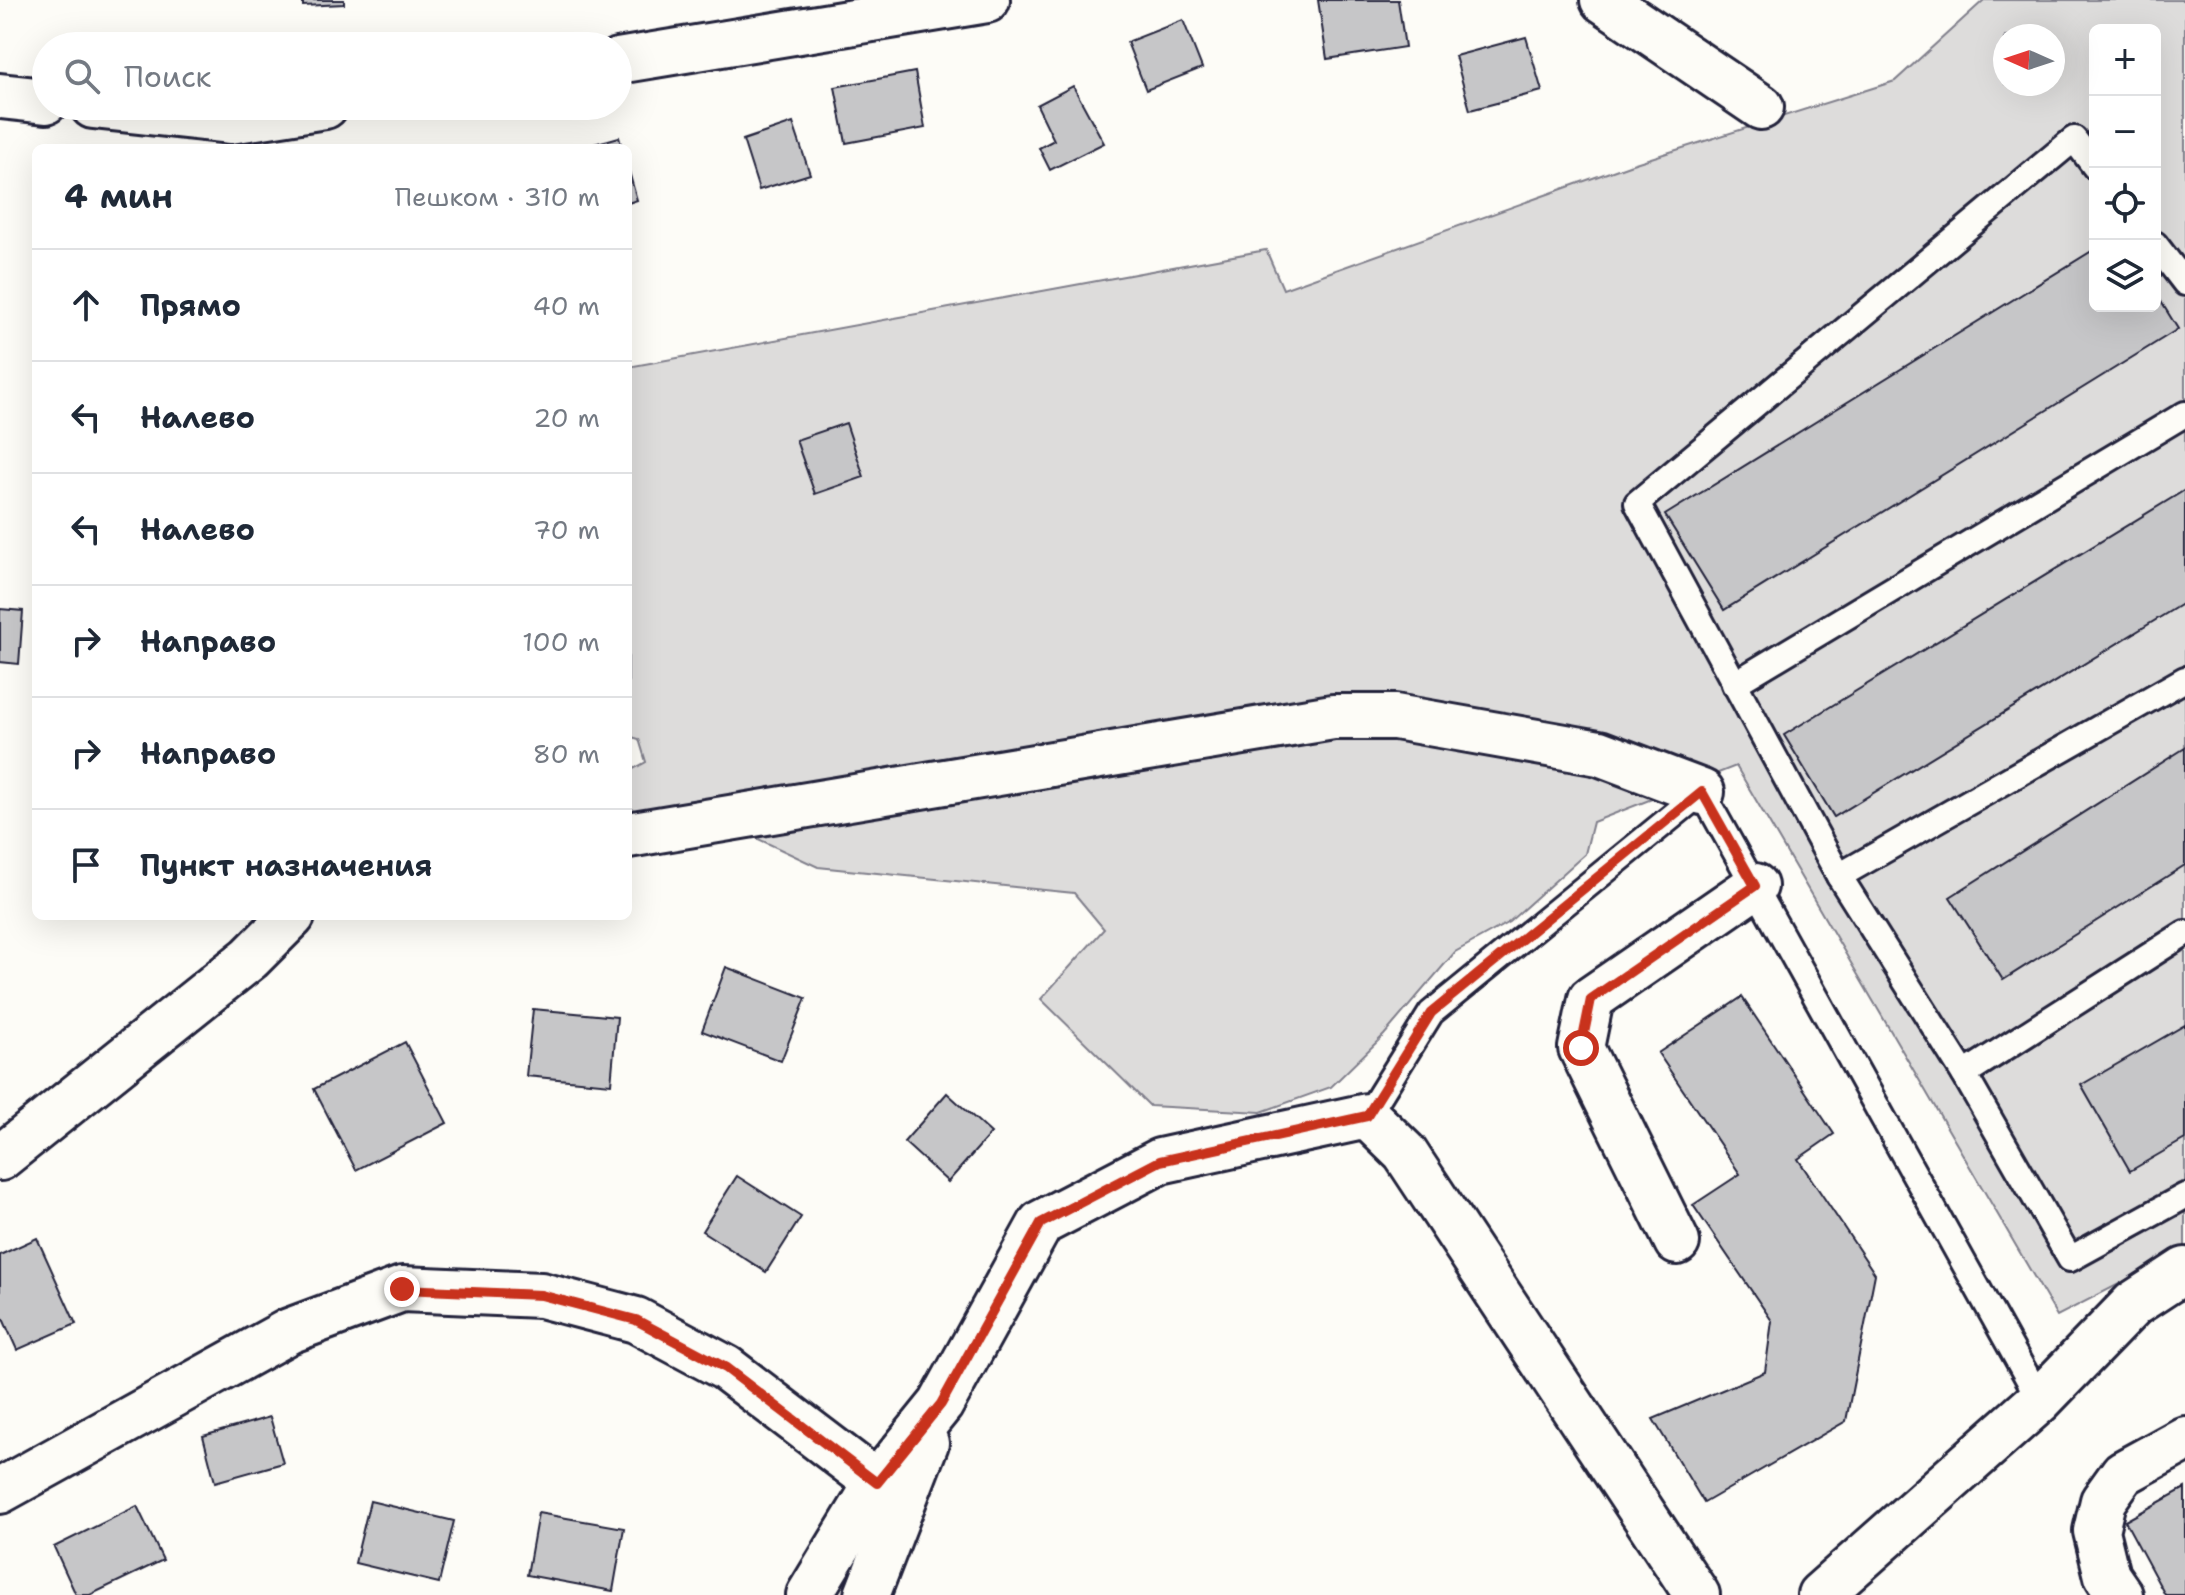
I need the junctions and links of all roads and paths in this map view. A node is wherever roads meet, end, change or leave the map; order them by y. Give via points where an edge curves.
1 (987, 0) edge
2 (1603, 0) edge
3 (835, 13) edge
4 (632, 58) edge
5 (0, 96) edge
6 (32, 99) edge
7 (1761, 107) dead end
8 (2089, 159) edge
9 (2161, 252) edge
10 (2185, 283) edge
11 (2185, 414) edge
12 (2185, 679) edge
13 (1734, 684) junction
14 (1702, 792) junction
15 (632, 834) edge
16 (1839, 876) junction
17 (1755, 886) junction
18 (288, 920) edge
19 (2185, 933) edge
20 (1964, 1074) junction
21 (1367, 1116) junction
22 (0, 1158) edge
23 (2185, 1196) edge
24 (1677, 1242) dead end
25 (2185, 1270) edge
26 (2040, 1400) junction
27 (941, 1404) junction
28 (2185, 1439) edge
29 (877, 1483) junction
30 (0, 1491) edge
31 (809, 1595) edge
32 (867, 1595) edge
33 (1697, 1595) edge
34 (1820, 1595) edge
35 (2120, 1595) edge

1 - 3 street
2 - 7 street
3 - 4 street
5 - 6 street
8 - 13 lane via 2074,139 1637,503
9 - 10 lane
11 - 13 lane
12 - 16 lane
13 - 16 lane
14 - 15 street via 1599,753 1395,717 1333,717
14 - 17 lane
14 - 21 lane via 1431,1013
16 - 20 lane
17 - 24 street via 1591,999 1581,1048
17 - 26 lane
18 - 22 street via 250,958
19 - 20 lane
20 - 23 lane via 2070,1259
21 - 27 street via 1160,1161 1041,1223
21 - 33 street via 1405,1153
25 - 26 street via 2133,1304
26 - 34 street
27 - 29 street
27 - 32 street
28 - 35 street via 2123,1473 2103,1501 2096,1531 2107,1576
29 - 30 street via 726,1368 636,1320 541,1295 402,1289 289,1331
29 - 31 street

